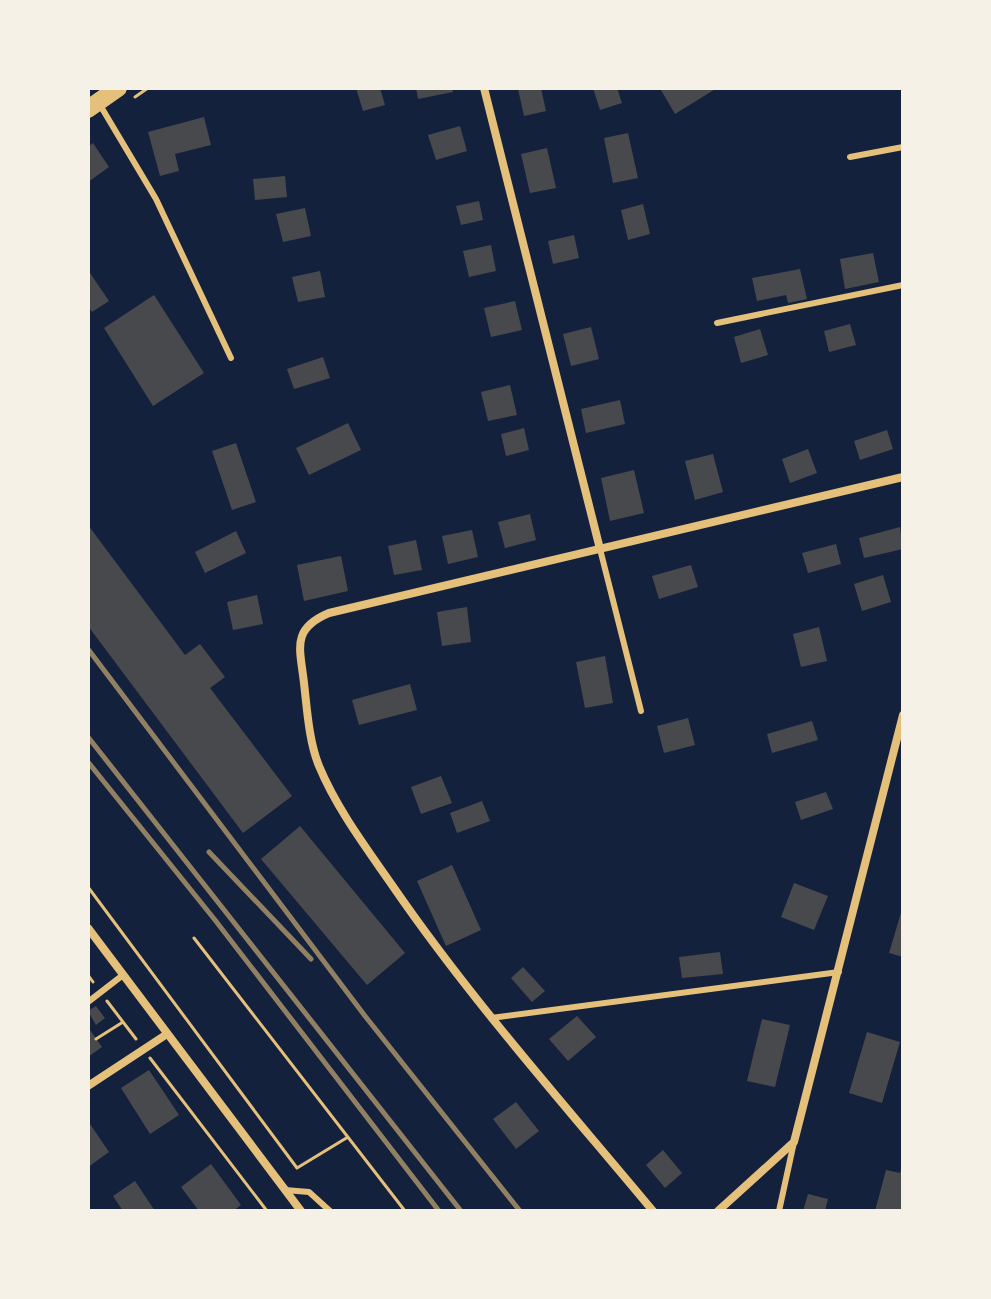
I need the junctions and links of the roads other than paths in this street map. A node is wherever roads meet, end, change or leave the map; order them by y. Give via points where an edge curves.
1 (118, 88) edge
2 (484, 88) edge
3 (93, 105) edge
4 (903, 147) edge
5 (850, 157) dead end
6 (903, 285) edge
7 (717, 323) dead end
8 (231, 358) dead end
9 (903, 477) edge
10 (600, 549) junction
11 (641, 711) dead end
12 (903, 715) edge
13 (88, 928) edge
14 (839, 972) junction
15 (123, 975) junction
16 (88, 1002) edge
17 (491, 1018) junction
18 (167, 1034) junction
19 (88, 1086) edge
20 (794, 1142) junction
21 (284, 1189) junction
22 (301, 1211) edge
23 (330, 1211) edge
24 (653, 1211) edge
25 (718, 1211) edge
26 (779, 1211) edge

1 - 3 main road
2 - 10 street
3 - 8 lane via 156,199
4 - 5 lane
6 - 7 lane
9 - 10 street
10 - 11 lane
10 - 17 street via 329,613 306,626 300,636 317,762 338,806 415,920
12 - 14 street
13 - 15 street
14 - 17 lane
14 - 20 street
15 - 16 lane
15 - 18 street
17 - 24 street
18 - 19 street
18 - 21 street
20 - 25 street
20 - 26 lane
21 - 22 street
21 - 23 lane via 309,1192

